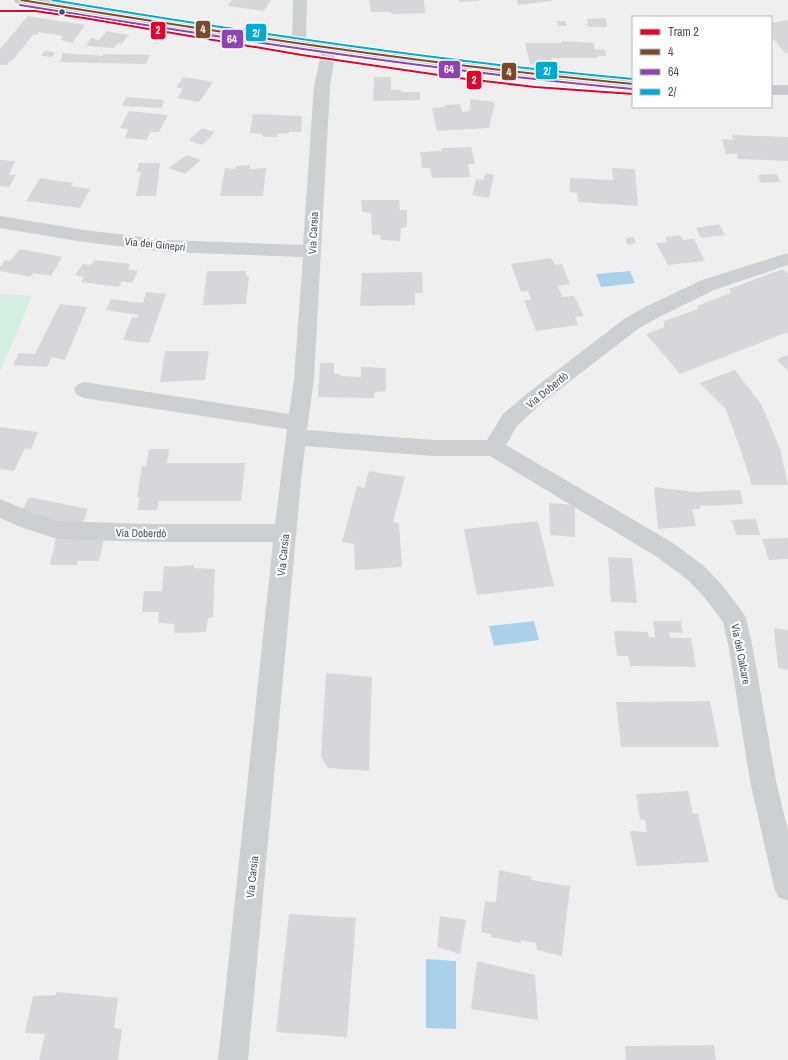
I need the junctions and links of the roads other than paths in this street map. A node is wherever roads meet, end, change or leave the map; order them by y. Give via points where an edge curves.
1 (21, 0) edge
2 (300, 0) edge
3 (299, 45) junction
4 (329, 50) junction
5 (632, 84) edge
6 (772, 90) edge
7 (788, 90) edge
8 (0, 222) edge
9 (311, 251) junction
10 (788, 259) edge
11 (84, 390) dead end
12 (298, 430) junction
13 (493, 448) junction
14 (0, 508) edge
15 (286, 533) junction
16 (788, 887) edge
17 (233, 1060) edge

1 - 3 main road
2 - 3 street
3 - 4 main road
4 - 5 main road via 471,70
4 - 9 street, Via Carsia via 322,86
6 - 7 main road
8 - 9 street, Via dei Ginepri via 167,246
9 - 12 street, Via Carsia via 304,379
10 - 13 street, Via Doberdò via 708,285 631,324 510,420
11 - 12 street
12 - 13 street via 433,448
12 - 15 street, Via Carsia
13 - 16 street, Via del Calcare via 665,550 696,573 734,618 763,781
14 - 15 street, Via Doberdò via 58,530
15 - 17 street, Via Carsia

